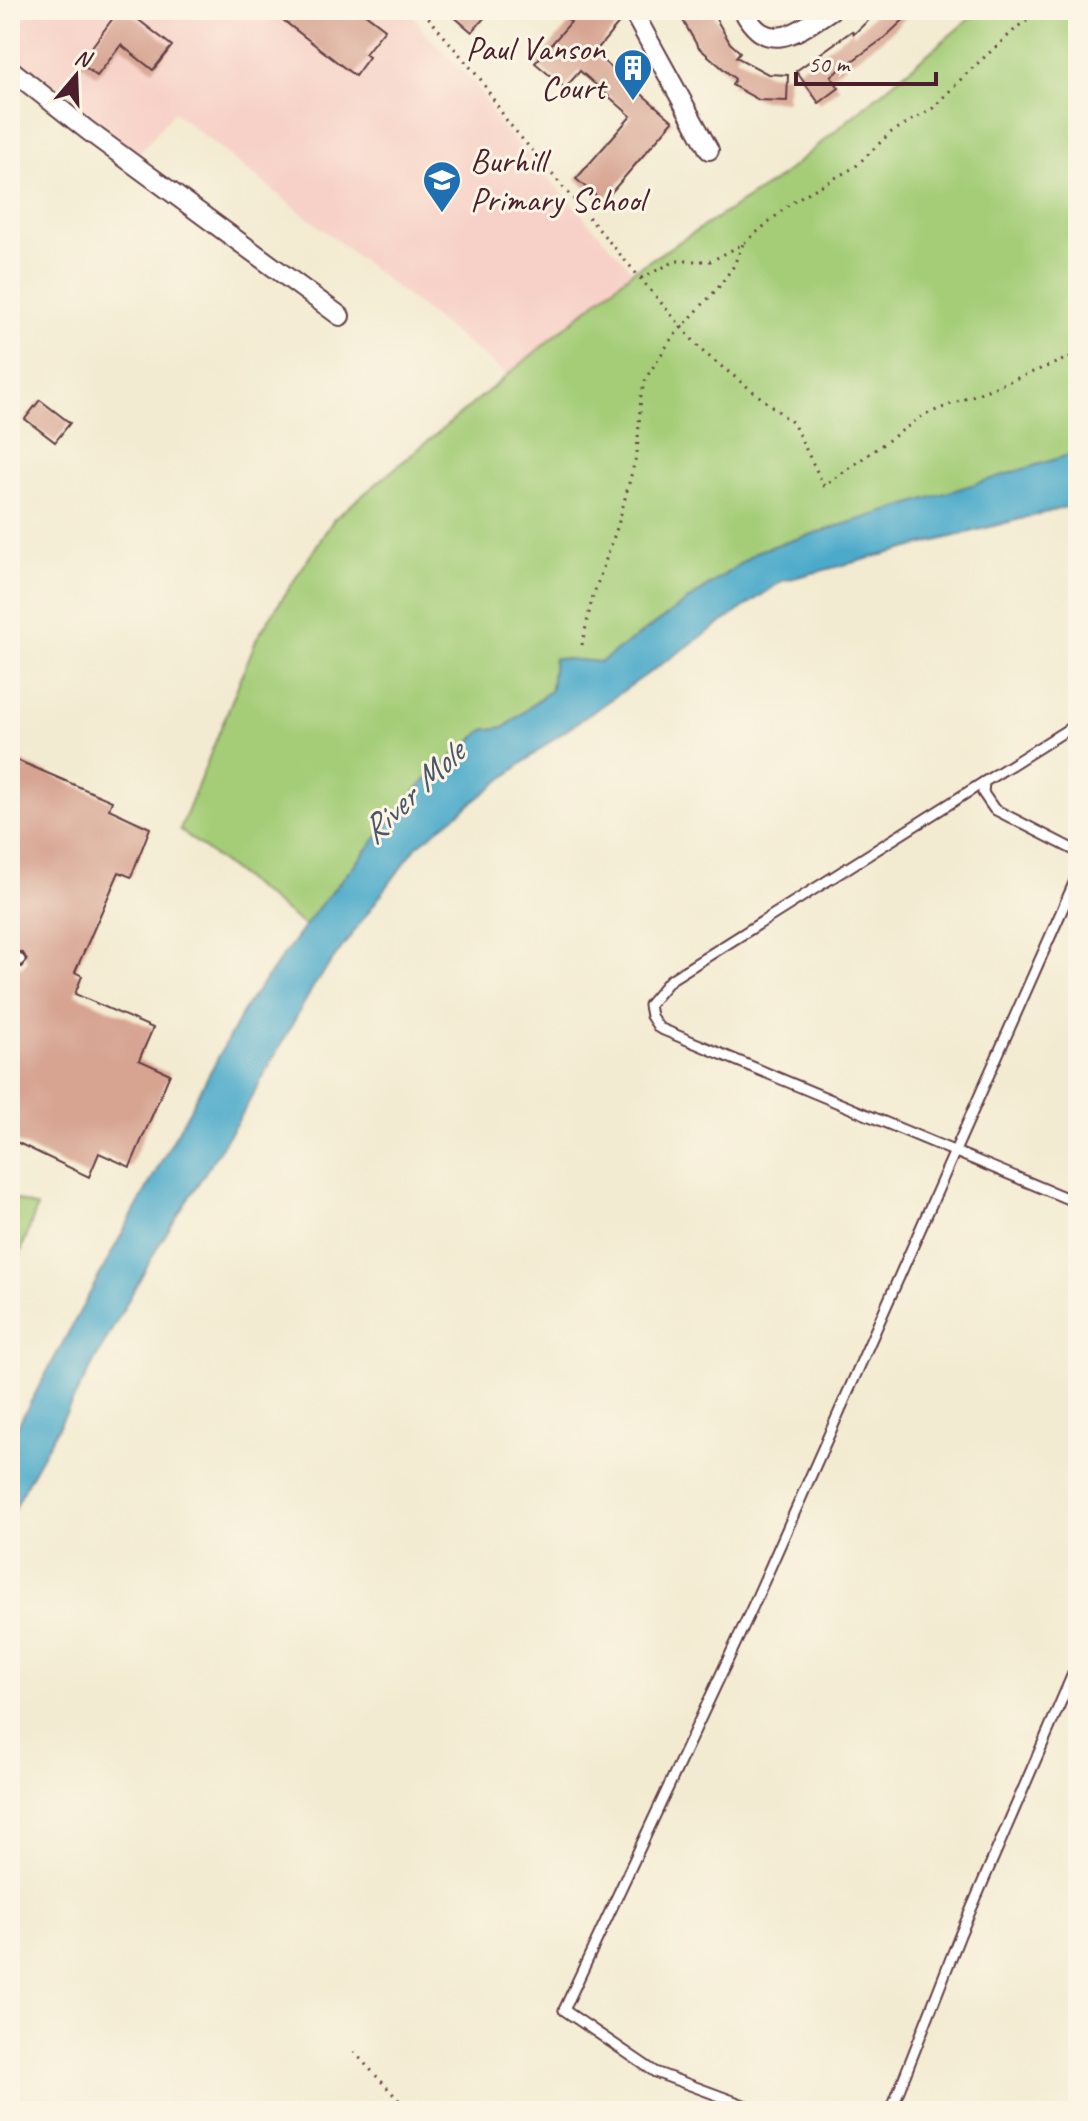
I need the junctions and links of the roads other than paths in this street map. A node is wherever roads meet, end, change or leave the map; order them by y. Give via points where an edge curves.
1 (632, 10) edge
2 (743, 10) edge
3 (831, 10) edge
4 (10, 69) edge
5 (709, 150) dead end
6 (340, 316) dead end
7 (1078, 723) edge
8 (984, 782) junction
9 (1078, 852) edge
10 (1078, 874) edge
11 (953, 1153) junction
12 (1078, 1203) edge
13 (1078, 1662) edge
14 (760, 2111) edge
15 (891, 2111) edge

1 - 5 street
2 - 3 street via 760,32 774,37 795,34
4 - 6 street
7 - 8 lane
8 - 9 lane via 983,793 994,809
8 - 11 lane via 670,980 649,1005 659,1028
10 - 11 lane
11 - 12 lane
11 - 14 lane via 753,1606 564,2010 655,2072
13 - 15 lane

